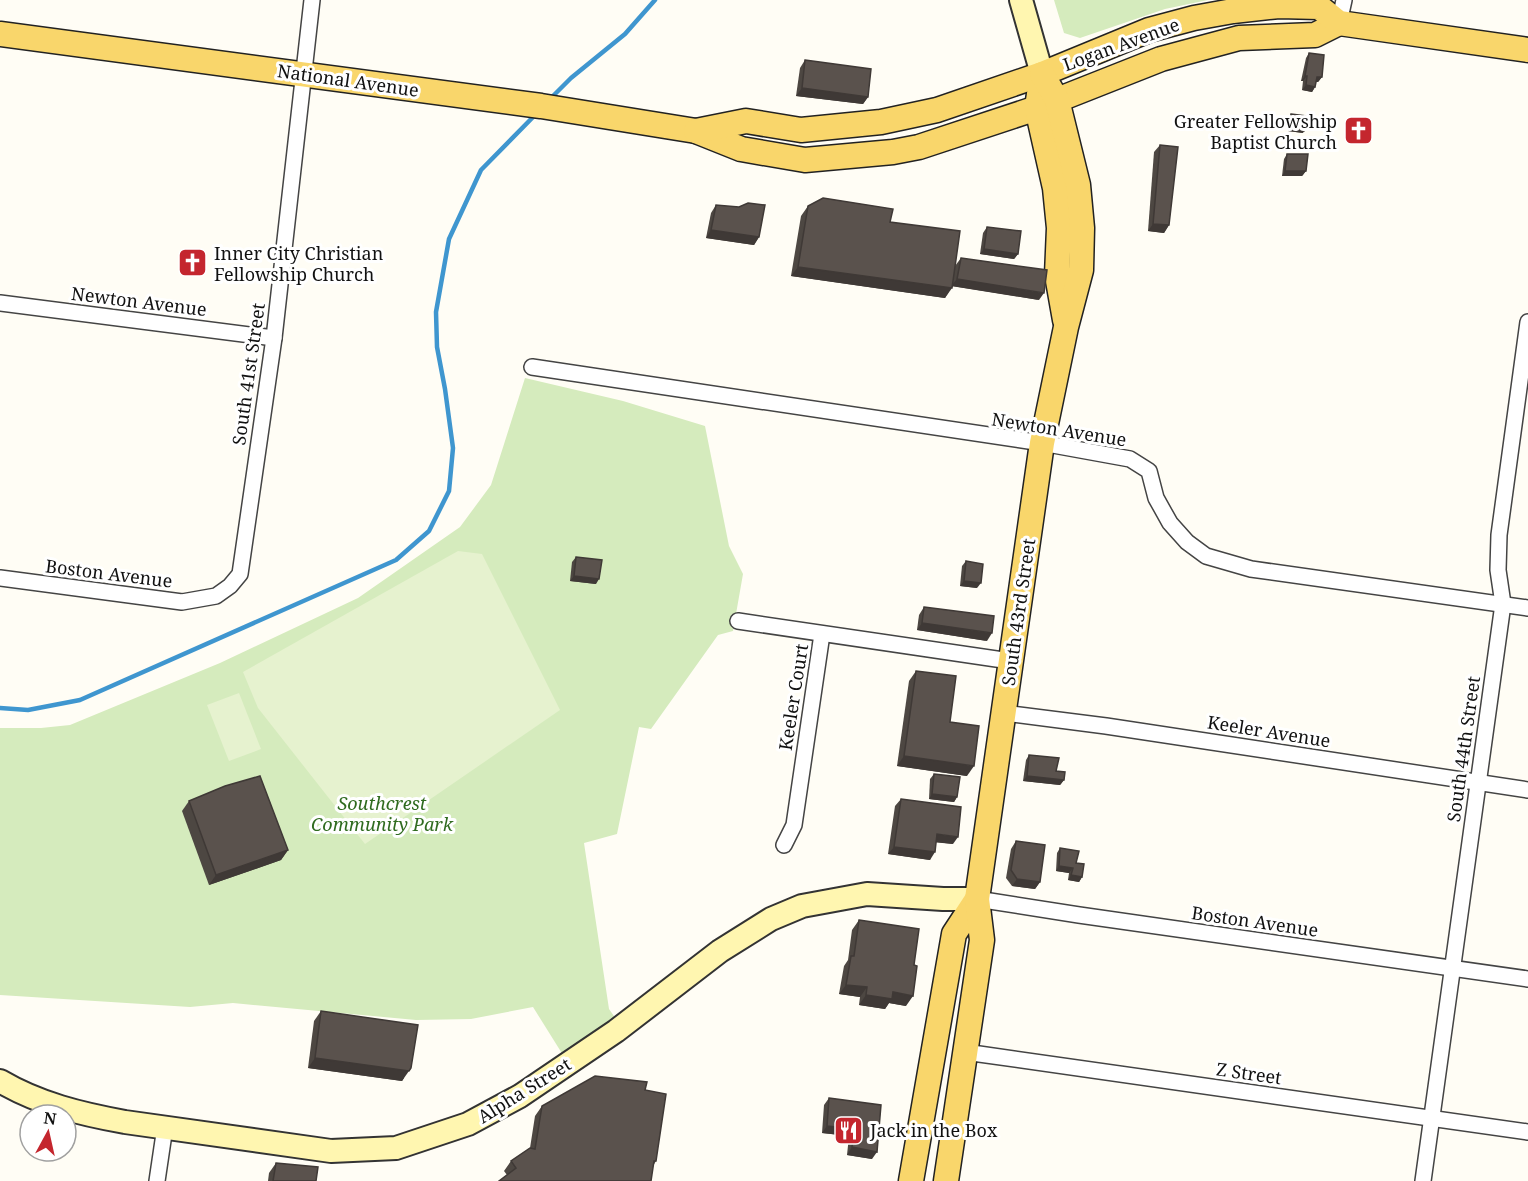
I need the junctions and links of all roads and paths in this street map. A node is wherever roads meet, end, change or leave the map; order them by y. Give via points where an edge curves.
1 (312, 0) edge
2 (1021, 0) edge
3 (1341, 12) edge
4 (0, 34) edge
5 (1528, 50) edge
6 (303, 74) junction
7 (1042, 74) junction
8 (1047, 104) junction
9 (881, 122) junction
10 (696, 131) junction
11 (774, 155) junction
12 (0, 303) edge
13 (1528, 322) edge
14 (274, 338) junction
15 (532, 366) dead end
16 (1042, 443) junction
17 (240, 574) joint
18 (0, 578) edge
19 (1503, 604) junction
20 (1528, 608) edge
21 (738, 621) dead end
22 (822, 634) junction
23 (1010, 661) junction
24 (1004, 713) junction
25 (1478, 782) junction
26 (1528, 790) edge
27 (784, 845) dead end
28 (977, 898) junction
29 (1452, 968) junction
30 (1528, 979) edge
31 (964, 1052) junction
32 (0, 1081) edge
33 (1432, 1119) junction
34 (165, 1127) junction
35 (1528, 1132) edge
36 (157, 1181) edge
37 (911, 1181) edge
38 (946, 1181) edge
39 (1423, 1181) edge

1 - 6 street, South 41st Street
2 - 7 street
3 - 5 main road, Logan Avenue
3 - 7 main road, Logan Avenue via 1279,6 1194,18 1149,30
3 - 8 main road, Logan Avenue via 1315,35 1239,38 1161,59
4 - 6 main road, National Avenue
6 - 10 main road, National Avenue
6 - 14 street, South 41st Street
7 - 8 main road, South 43rd Street
7 - 9 main road, National Avenue via 937,110
8 - 11 main road, National Avenue via 902,151 805,160
8 - 16 main road, South 43rd Street via 1059,228 1057,275 1066,327
9 - 10 main road, National Avenue via 801,130 746,122
9 - 11 main road via 836,140 780,143
10 - 11 main road, National Avenue via 741,150
12 - 14 street, Newton Avenue
13 - 19 street, South 44th Street via 1499,535 1498,570
14 - 17 street, South 41st Street
15 - 16 street, Newton Avenue
16 - 19 street, Newton Avenue via 1130,459 1141,465 1149,471 1156,498 1170,523 1206,556 1251,569
16 - 23 main road, South 43rd Street
17 - 18 street, Boston Avenue via 216,596 182,602
19 - 20 street, Newton Avenue
19 - 25 street, South 44th Street
21 - 22 street
22 - 23 street
22 - 27 street, Keeler Court via 794,825
23 - 24 main road, South 43rd Street
24 - 25 street, Keeler Avenue
24 - 28 main road, South 43rd Street
25 - 26 street, Keeler Avenue
25 - 29 street, South 44th Street
28 - 29 street, Boston Avenue
28 - 31 main road, South 43rd Street via 982,940
28 - 34 street, Alpha Street via 867,894 802,906 771,919 720,951 520,1096 468,1124 396,1148 331,1151
28 - 37 main road, South 43rd Street via 954,934
29 - 30 street, Boston Avenue
29 - 33 street, South 44th Street
31 - 33 street, Z Street
31 - 38 main road, South 43rd Street
32 - 34 street, Alpha Street via 70,1110
33 - 35 street, Z Street
33 - 39 street, South 44th Street
34 - 36 street

